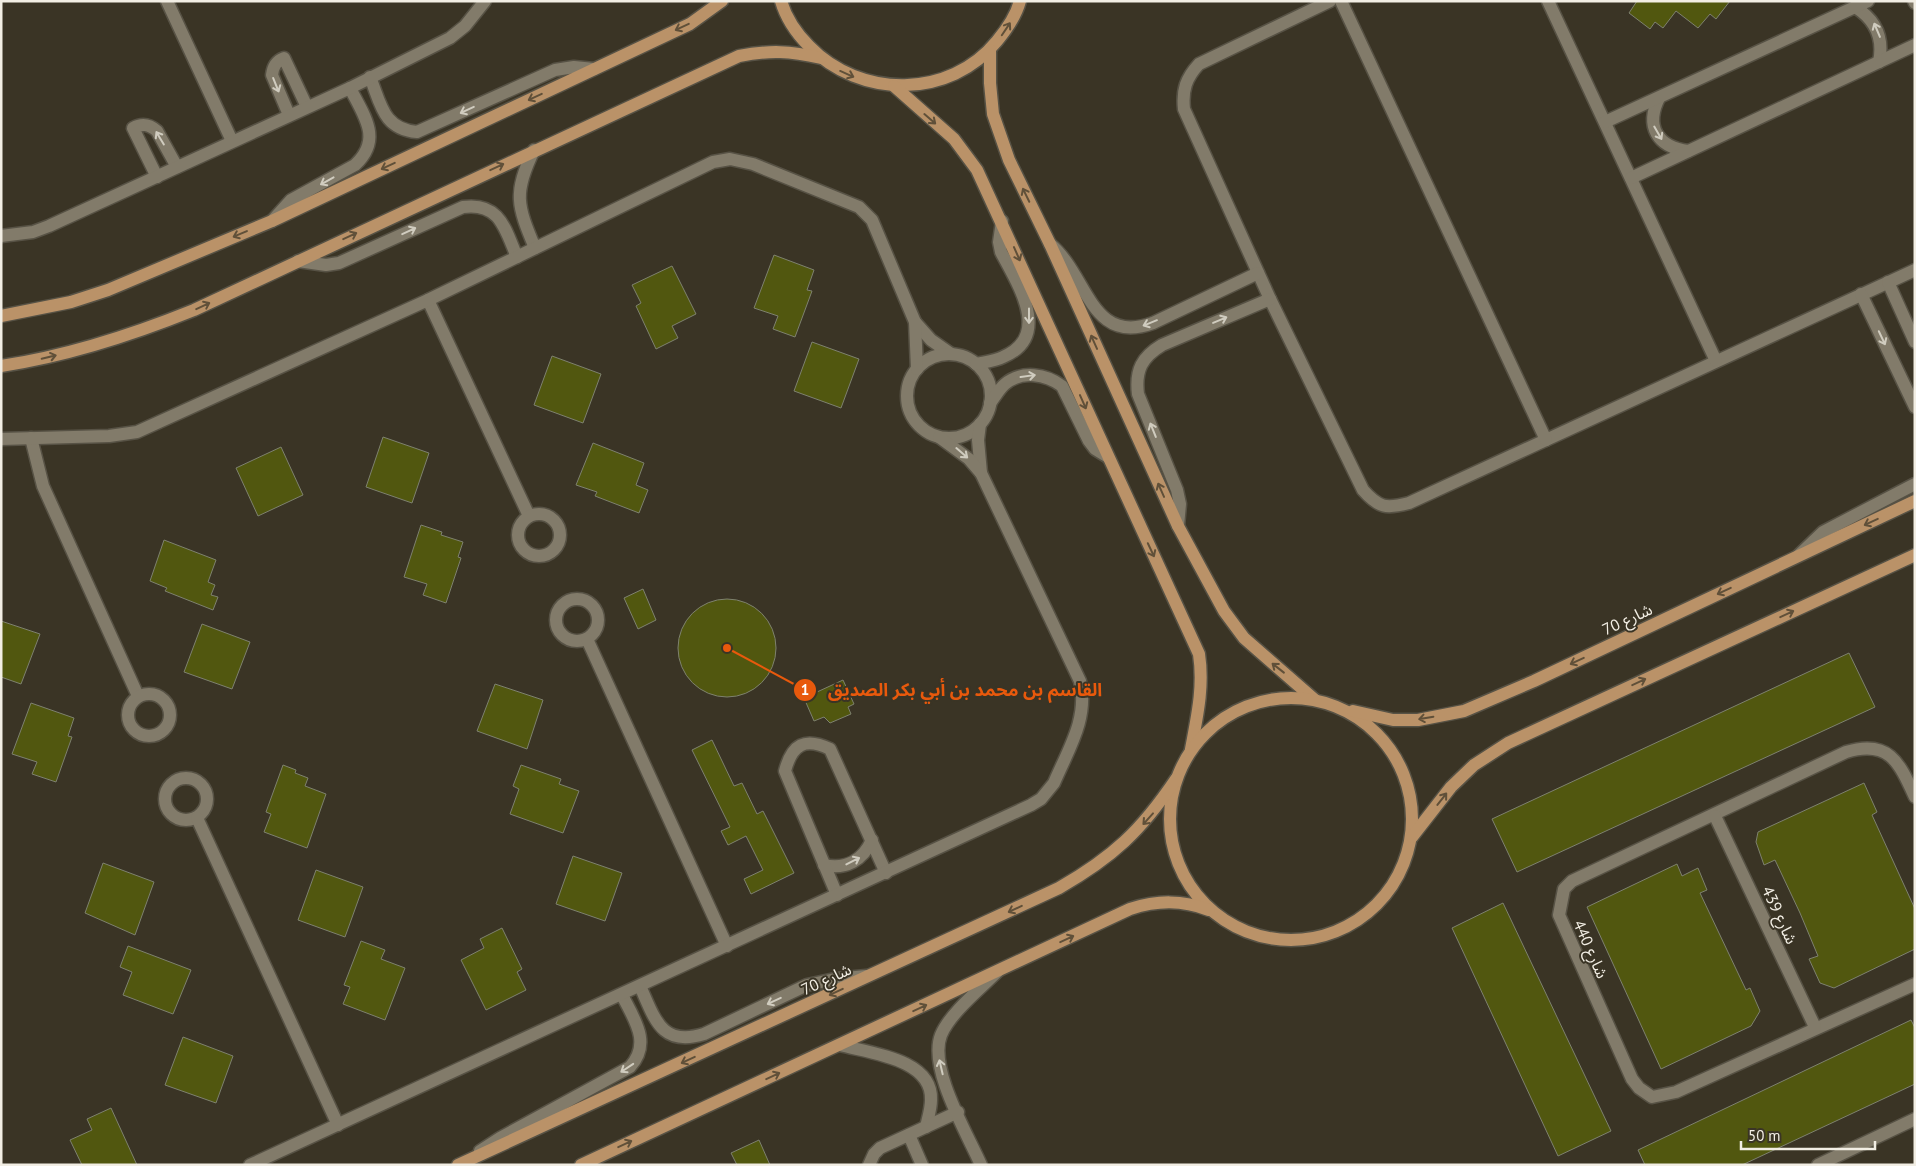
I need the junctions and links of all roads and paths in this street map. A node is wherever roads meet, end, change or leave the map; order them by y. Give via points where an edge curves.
1 (167, 1) edge
2 (485, 1) edge
3 (722, 1) edge
4 (781, 1) edge
5 (1020, 1) edge
6 (1330, 1) edge
7 (1341, 1) edge
8 (1548, 1) edge
9 (1868, 1) edge
10 (1855, 7) junction
11 (1915, 45) edge
12 (990, 50) junction
13 (821, 58) junction
14 (1878, 62) junction
15 (594, 68) junction
16 (370, 77) junction
17 (894, 86) junction
18 (350, 88) junction
19 (1659, 98) junction
20 (307, 107) junction
21 (289, 115) junction
22 (1605, 122) junction
23 (232, 141) junction
24 (534, 150) junction
25 (1688, 151) junction
26 (177, 167) junction
27 (157, 176) junction
28 (1631, 178) junction
29 (272, 220) junction
30 (1002, 221) junction
31 (1, 236) edge
32 (1050, 244) junction
33 (535, 248) junction
34 (517, 257) junction
35 (298, 261) junction
36 (1915, 270) edge
37 (1258, 273) junction
38 (1888, 282) junction
39 (1861, 294) junction
40 (1270, 299) junction
41 (428, 300) junction
42 (1, 316) edge
43 (915, 322) junction
44 (1915, 342) edge
45 (951, 354) junction
46 (1716, 361) junction
47 (976, 364) junction
48 (1, 366) edge
49 (917, 369) junction
50 (990, 403) junction
51 (1915, 407) edge
52 (980, 424) junction
53 (939, 436) junction
54 (31, 438) junction
55 (1, 439) edge
56 (1546, 440) junction
57 (1108, 458) junction
58 (981, 473) junction
59 (1915, 484) edge
60 (1915, 501) edge
61 (529, 516) dead end
62 (1178, 526) junction
63 (1799, 555) junction
64 (1915, 555) edge
65 (587, 639) dead end
66 (138, 696) dead end
67 (1315, 700) junction
68 (1342, 708) junction
69 (1190, 750) junction
70 (1176, 779) junction
71 (1915, 797) edge
72 (1715, 816) junction
73 (197, 818) dead end
74 (1412, 837) junction
75 (872, 840) junction
76 (824, 865) junction
77 (886, 873) junction
78 (837, 895) junction
79 (1211, 911) junction
80 (728, 946) junction
81 (998, 971) junction
82 (871, 976) junction
83 (1915, 984) edge
84 (640, 986) junction
85 (622, 995) junction
86 (1815, 1027) junction
87 (840, 1046) junction
88 (958, 1112) junction
89 (1915, 1119) edge
90 (338, 1125) junction
91 (926, 1127) junction
92 (909, 1135) junction
93 (460, 1164) edge
94 (250, 1165) edge
95 (581, 1165) edge
96 (869, 1165) edge
97 (922, 1165) edge
98 (982, 1165) edge
99 (1818, 1165) edge

1 - 23 street
2 - 16 street via 465,26 450,38
3 -> 15 main road via 690,24
4 - 13 main road via 798,35
12 -> 5 main road via 1006,29
6 - 37 street via 1204,60 1190,73 1185,84 1184,109
7 - 56 street
8 - 22 street
9 - 10 street
14 -> 10 street via 1881,41 1878,30
10 - 19 street
11 - 14 street
12 - 17 main road via 974,63 936,81
32 -> 12 main road via 1009,160 993,114
13 -> 17 main road via 860,79
13 - 24 main road via 766,50 739,56
14 - 25 street
15 -> 16 street via 555,70 417,132 404,131 392,124 384,113
15 -> 29 main road
16 - 18 street
17 -> 30 main road via 954,139 977,170
18 - 20 street
18 -> 29 street via 368,123 370,134 363,157 355,165 291,200
19 - 22 street
19 -> 25 street via 1653,109 1652,122 1656,134 1676,150
20 - 21 street
20 -> 21 street via 284,58 279,60 272,75
21 - 23 street
22 - 28 street
23 - 26 street
24 - 33 street via 520,185 519,202
35 -> 24 main road
25 - 28 street
26 - 27 street
26 -> 27 street via 157,131 146,124 133,128
27 - 31 street via 49,226 33,232
28 - 46 street
29 -> 42 main road via 108,290 34,311
30 -> 47 street via 1001,252 1028,307 1030,319 1027,331 1014,351
30 -> 57 main road
37 -> 32 street via 1153,323 1125,328 1111,324 1099,315 1069,264
62 -> 32 main road
33 - 34 street
33 - 43 street via 713,162 730,159 753,164 859,207 872,220
35 -> 34 street via 326,265 339,263 463,207 476,205 494,212
34 - 41 street
48 -> 35 main road via 54,356 160,324
36 - 38 street
37 - 40 street
38 - 39 street
38 - 44 street
39 - 46 street
39 -> 51 street
40 - 56 street via 1362,490 1374,503 1391,508 1409,503
62 -> 40 street via 1180,504 1177,490 1138,394 1136,379 1140,364 1162,345
41 - 54 street via 136,432
41 - 61 street
43 - 45 street
43 - 49 street
45 - 47 street
45 - 49 street via 938,356
46 - 56 street
47 - 50 street via 989,382
49 - 53 street via 911,380 908,403 918,424
50 - 52 street
50 -> 57 street via 1004,384 1013,379 1033,374 1054,380 1062,386 1088,441
52 - 53 street via 961,436
52 - 58 street
53 -> 58 street via 969,459
54 - 55 street
54 - 66 street via 43,486
57 -> 69 main road via 1199,654 1202,675 1200,698
58 - 77 street via 1080,681 1083,700 1081,720 1054,783 1041,799
59 - 63 street via 1823,532
60 -> 63 main road, شارع 70
67 -> 62 main road via 1244,638 1224,611
63 -> 68 main road, شارع 70 via 1464,711 1418,720 1393,720
74 -> 64 main road via 1474,765 1508,743
65 - 80 street
67 - 68 main road
67 - 69 main road via 1280,698 1245,706 1214,724
68 - 74 main road via 1375,730 1399,761 1412,798
69 - 70 main road
70 - 79 main road via 1170,808 1173,846 1178,864 1192,889
70 -> 82 main road, شارع 70 via 1132,837 1095,868
71 - 72 street, شارع 440 via 1903,771 1890,755 1877,748 1862,747
72 - 86 street, شارع 439
72 - 86 street, شارع 440 via 1572,881 1564,889 1558,915 1632,1079 1652,1097 1663,1096
73 - 90 street
74 - 79 main road via 1401,872 1385,895 1366,915 1333,933 1297,940 1260,936
76 -> 75 street via 839,867 854,862 868,849
75 - 76 street via 830,749 817,742 802,744 789,755 785,771
75 - 77 street
76 - 78 street
77 - 78 street
78 - 80 street
81 -> 79 main road via 1146,904 1179,902
80 - 84 street
87 -> 81 main road
88 -> 81 street via 941,1072 938,1053 942,1034 956,1014
82 -> 84 street via 807,985 688,1039 671,1035 657,1024
82 -> 93 main road, شارع 70
83 - 86 street, شارع 440
84 - 85 street
85 - 90 street
85 -> 93 street via 641,1034 641,1049 630,1067 500,1138
87 - 91 street via 891,1058 919,1071 932,1099
95 -> 87 main road
88 - 91 street
88 - 98 street
89 - 99 street
90 - 94 street
91 - 92 street
92 - 96 street via 880,1148
92 - 97 street

